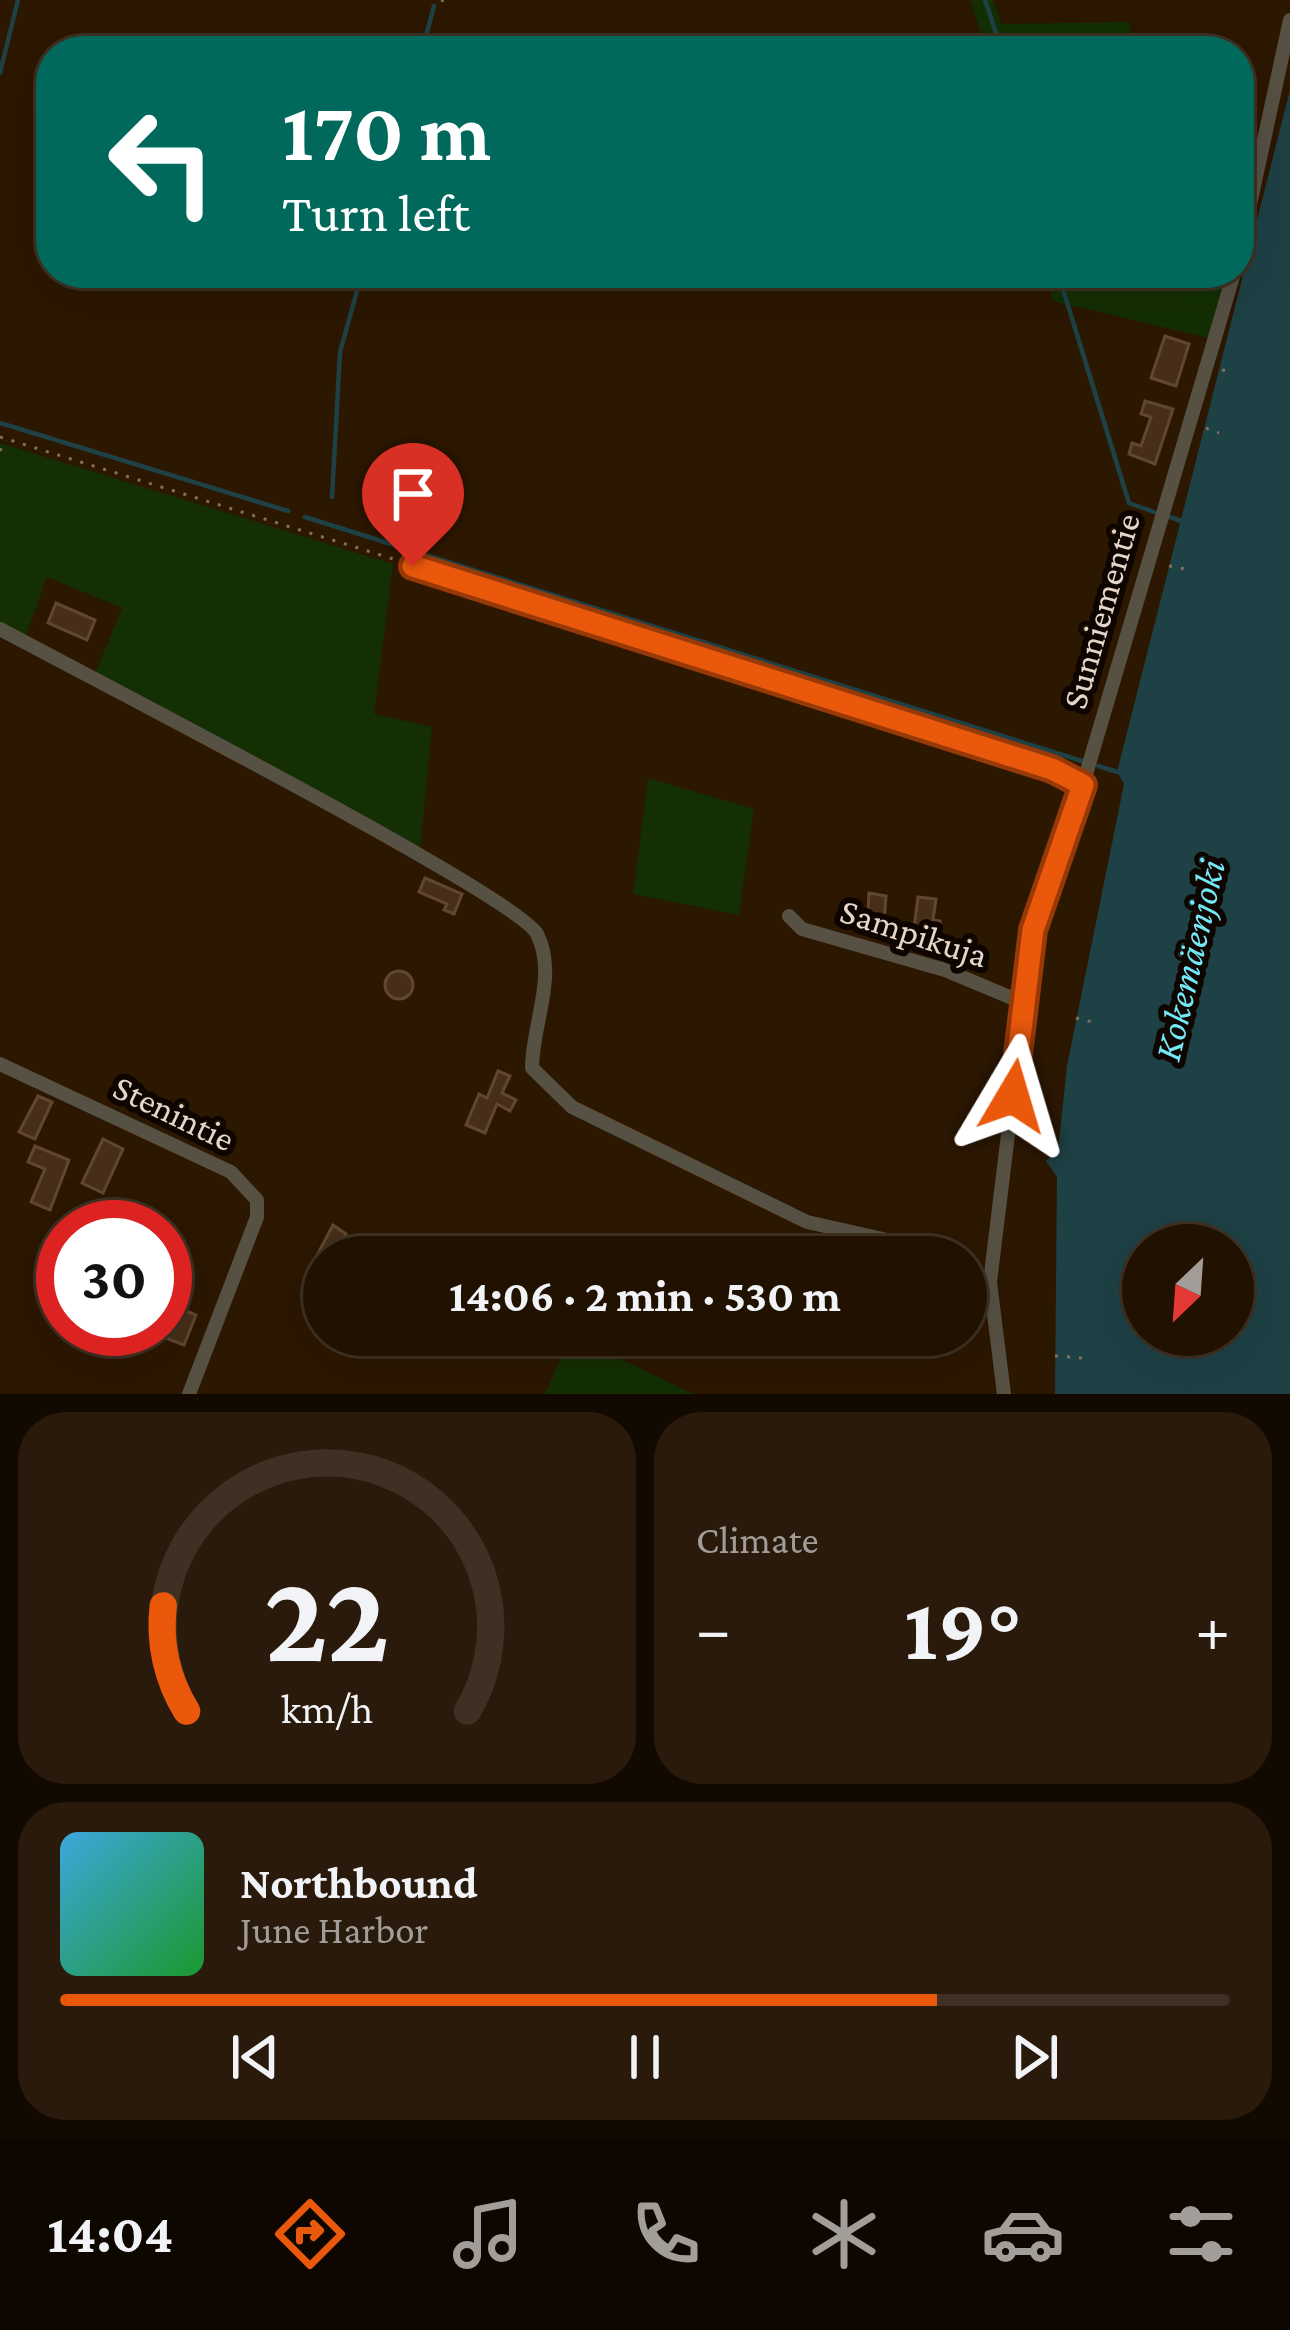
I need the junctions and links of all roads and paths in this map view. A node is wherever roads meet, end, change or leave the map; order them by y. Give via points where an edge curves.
1 (440, 0) edge
2 (448, 2) edge
3 (1290, 20) edge
4 (1254, 186) edge
5 (1230, 288) edge
6 (1206, 428) dead end
7 (1219, 433) dead end
8 (3, 437) edge
9 (0, 452) edge
10 (413, 566) joint
11 (1169, 566) dead end
12 (1191, 570) dead end
13 (0, 629) edge
14 (1083, 785) junction
15 (789, 916) dead end
16 (1024, 1003) junction
17 (1076, 1018) dead end
18 (1096, 1023) dead end
19 (0, 1064) edge
20 (872, 1236) edge
21 (987, 1280) edge
22 (990, 1282) junction
23 (1055, 1356) dead end
24 (1083, 1358) dead end
25 (188, 1394) edge
26 (1004, 1394) edge

1 - 2 path
3 - 4 street
5 - 14 street, Sunniementie
6 - 7 path
8 - 9 path
8 - 10 path
10 - 14 street via 1030,761
11 - 12 path
13 - 20 street via 438,867 536,929 547,960 532,1068 572,1107 807,1222
14 - 16 street, Sunniementie via 1033,930
15 - 16 street, Sampikuja via 802,929 945,970
16 - 22 street, Sunniementie
17 - 18 path
19 - 25 street, Stenintie via 231,1172 257,1200
21 - 22 street
22 - 26 street, Sunniementie
23 - 24 path

